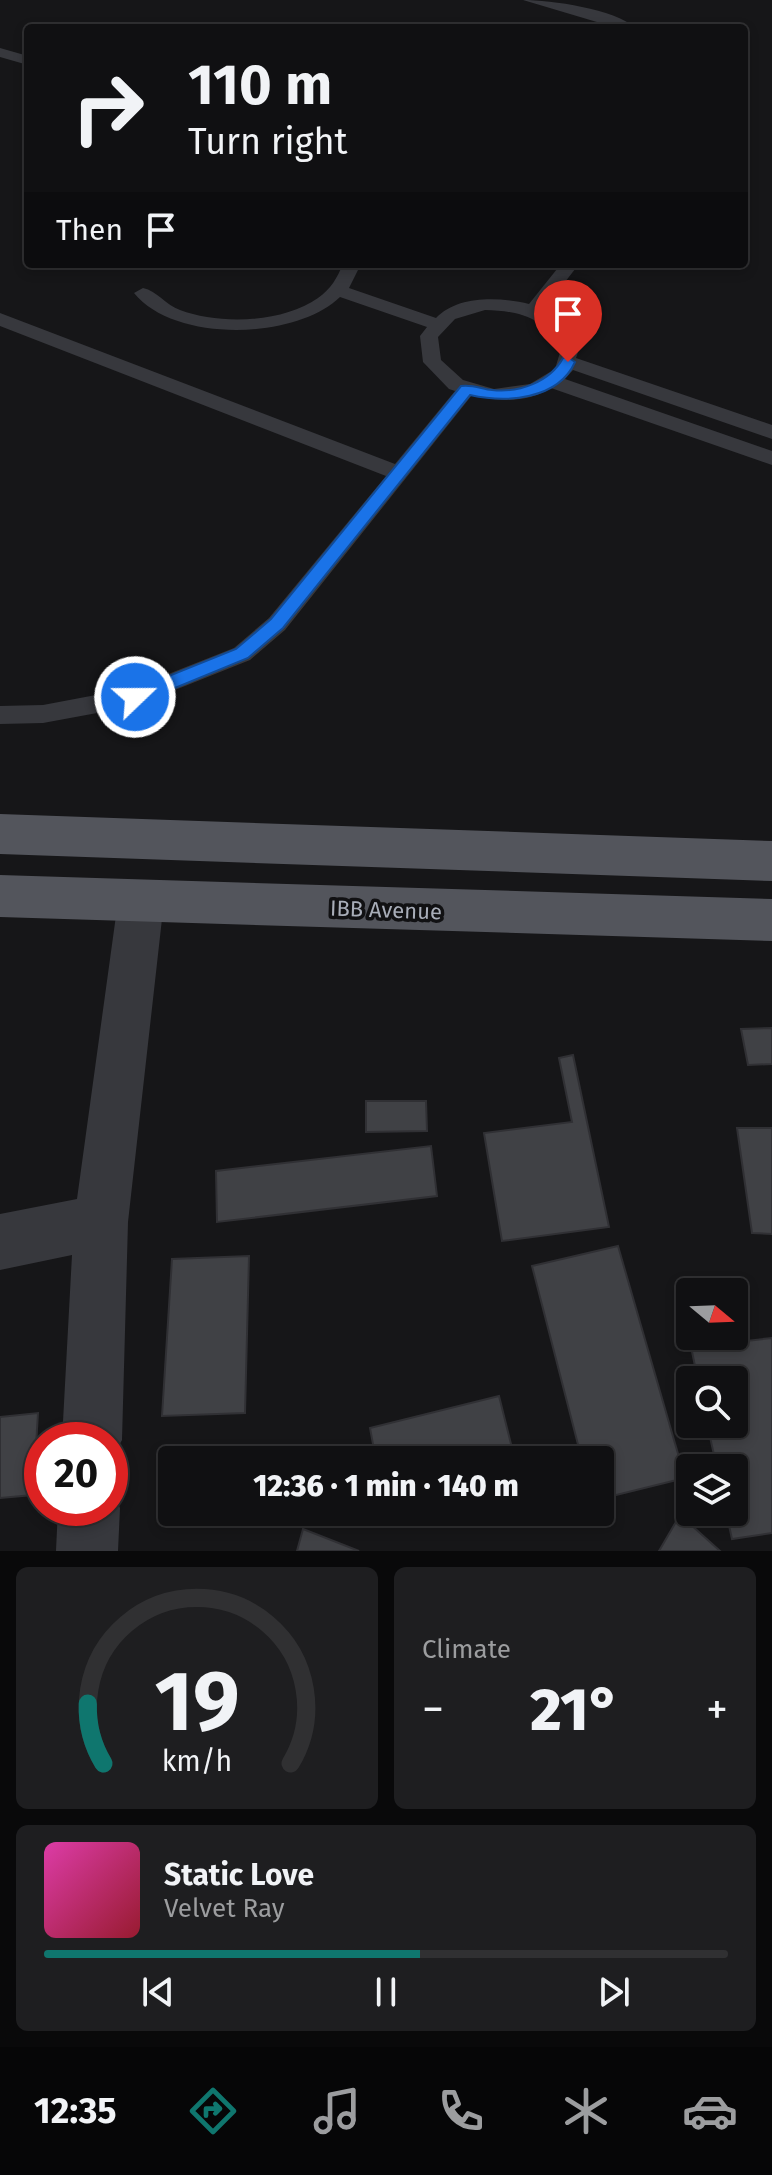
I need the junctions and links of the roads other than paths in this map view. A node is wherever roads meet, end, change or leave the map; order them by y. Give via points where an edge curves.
1 (530, 0) edge
2 (620, 24) edge
3 (0, 52) edge
4 (24, 60) edge
5 (350, 268) edge
6 (567, 268) edge
7 (336, 290) junction
8 (143, 293) dead end
9 (534, 309) junction
10 (0, 319) edge
11 (438, 325) junction
12 (568, 362) junction
13 (550, 381) junction
14 (466, 390) junction
15 (772, 432) edge
16 (772, 458) edge
17 (399, 473) junction
18 (0, 715) edge
19 (0, 834) edge
20 (772, 861) edge
21 (0, 896) edge
22 (141, 901) junction
23 (772, 920) edge
24 (101, 1222) junction
25 (0, 1242) edge
26 (93, 1422) edge
27 (88, 1526) edge
28 (87, 1551) edge

1 - 2 lane
3 - 4 lane
5 - 7 lane
6 - 9 lane
7 - 8 lane via 318,307 282,320 249,324 214,323 173,313
7 - 11 lane
9 - 11 lane via 484,304 449,315
9 - 12 lane via 555,322 571,346
10 - 17 lane
11 - 14 lane via 429,336 432,362
12 - 13 lane
12 - 15 lane
13 - 14 lane via 535,390 494,395
13 - 16 lane
14 - 17 lane
17 - 18 lane via 277,624 242,654 135,697 43,714
19 - 20 main road
21 - 22 main road, IBB Avenue
22 - 23 main road, IBB Avenue
22 - 24 street
24 - 25 street
24 - 26 street
27 - 28 street

